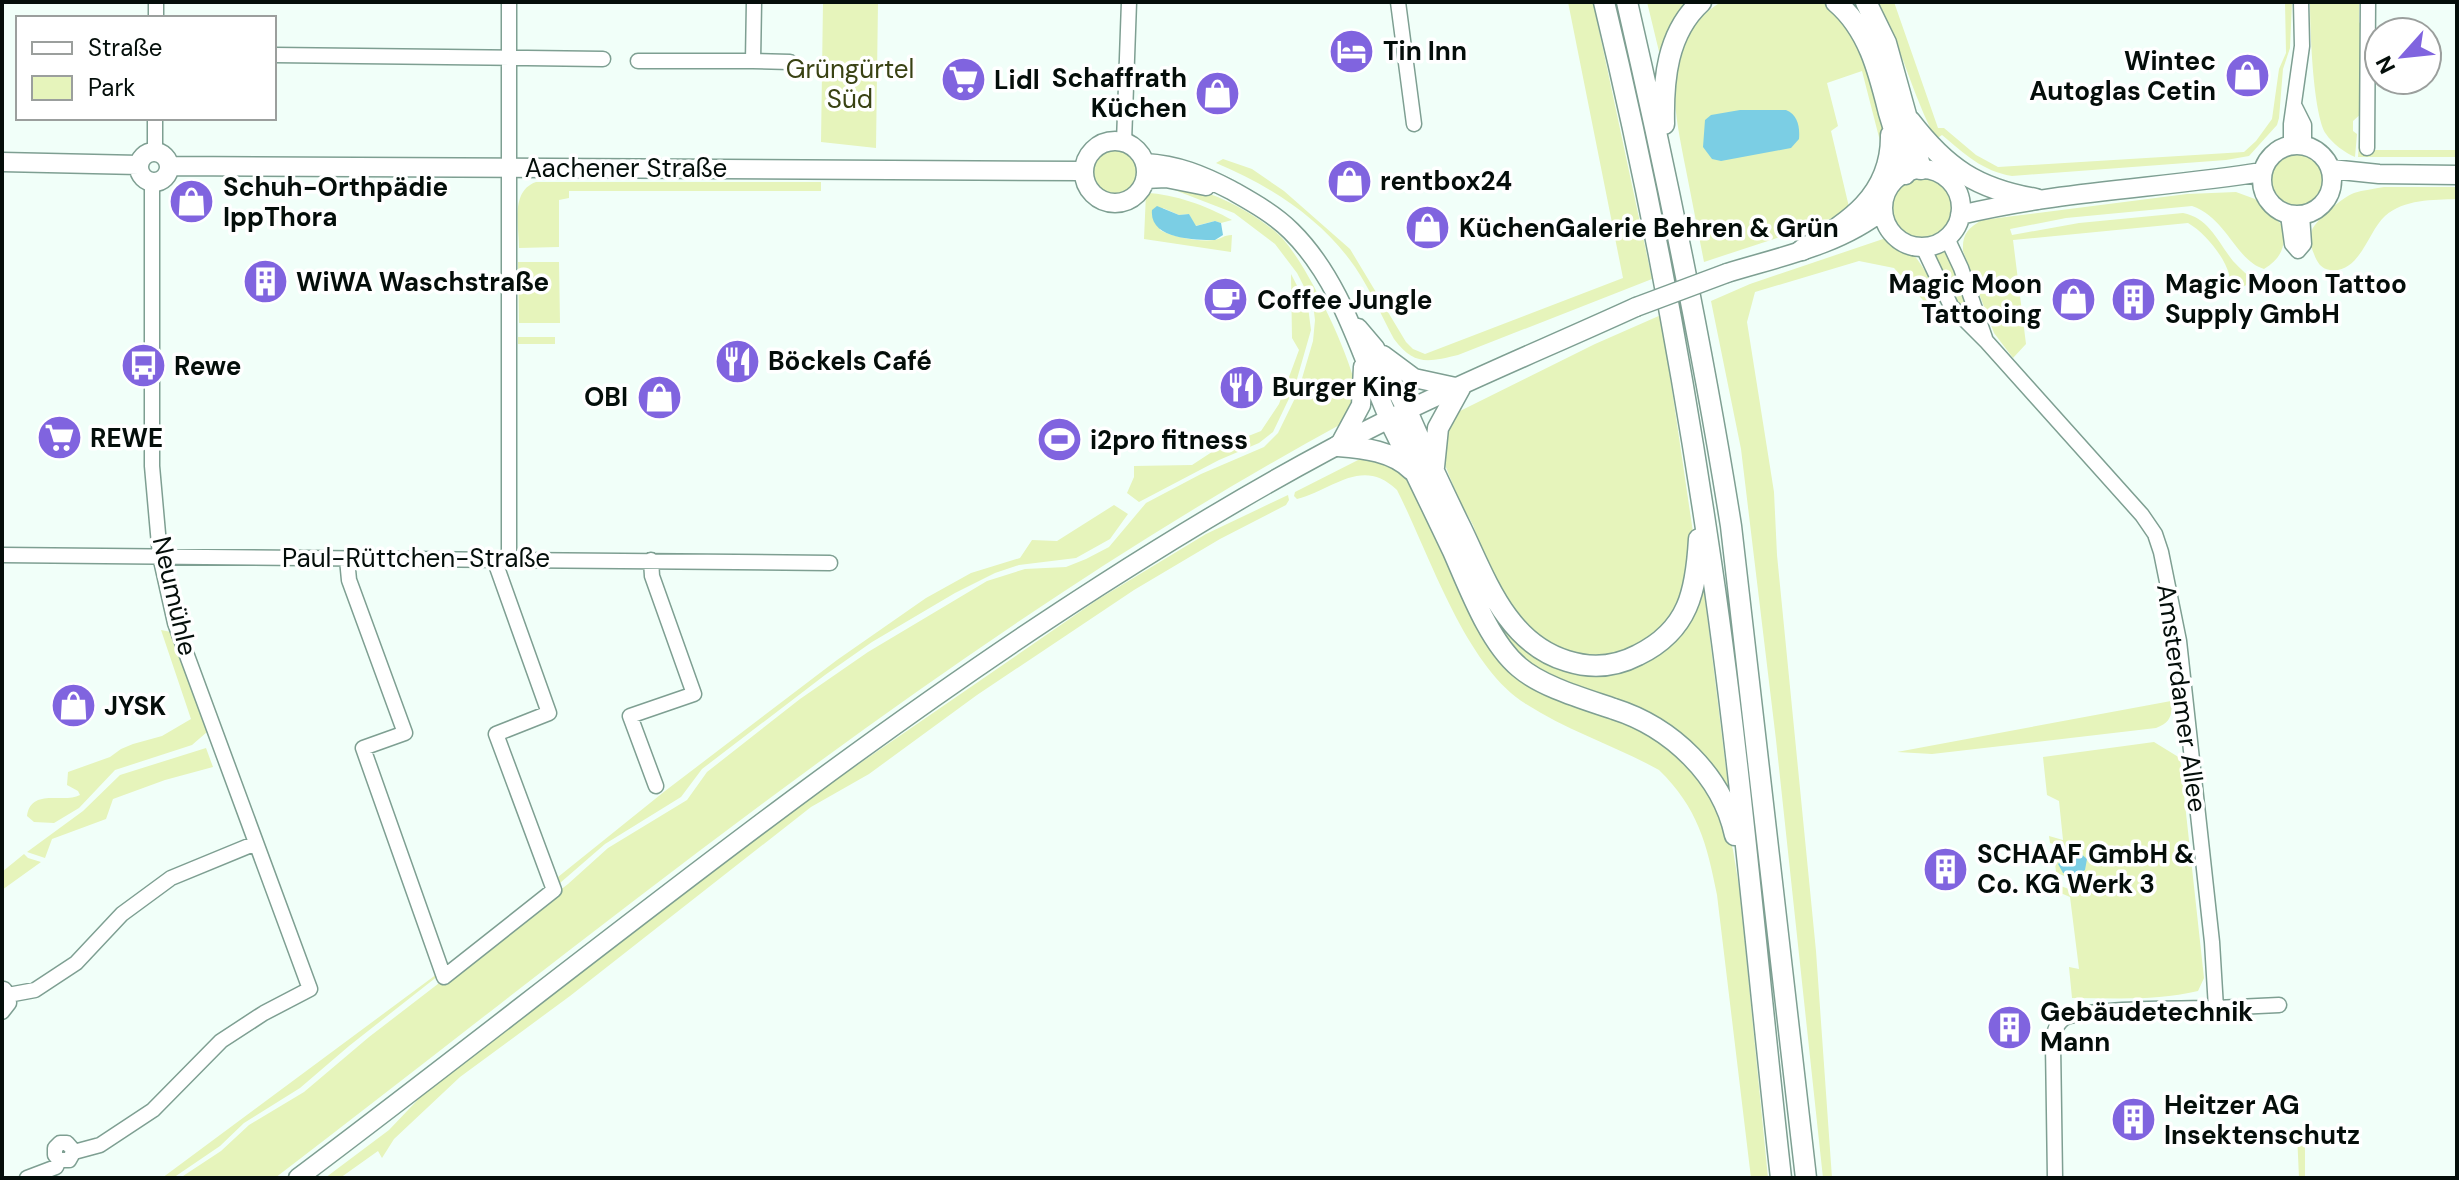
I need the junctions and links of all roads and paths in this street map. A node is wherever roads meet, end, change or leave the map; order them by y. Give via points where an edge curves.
1 (509, 2) edge
2 (754, 2) edge
3 (1129, 2) edge
4 (1398, 2) edge
5 (1604, 2) edge
6 (1627, 2) edge
7 (1701, 2) edge
8 (1836, 2) edge
9 (1866, 2) edge
10 (2301, 2) edge
11 (2368, 2) edge
12 (276, 55) edge
13 (510, 58) junction
14 (603, 59) dead end
15 (638, 61) dead end
16 (753, 61) junction
17 (790, 62) dead end
18 (1898, 115) junction
19 (155, 120) edge
20 (1414, 124) dead end
21 (1124, 142) junction
22 (2298, 145) junction
23 (2367, 148) dead end
24 (155, 151) junction
25 (2, 162) edge
26 (139, 165) junction
27 (170, 166) junction
28 (510, 167) junction
29 (1665, 168) junction
30 (1083, 171) junction
31 (1145, 171) junction
32 (1913, 172) junction
33 (2457, 175) edge
34 (2331, 177) junction
35 (2262, 180) junction
36 (152, 182) junction
37 (2036, 199) junction
38 (1961, 209) junction
39 (1883, 210) junction
40 (1890, 229) junction
41 (1947, 238) junction
42 (1923, 247) junction
43 (1802, 250) junction
44 (1987, 342) junction
45 (1369, 352) junction
46 (1460, 388) junction
47 (1398, 415) junction
48 (1338, 446) junction
49 (1694, 447) junction
50 (1426, 474) junction
51 (2, 555) edge
52 (160, 556) junction
53 (347, 559) junction
54 (502, 559) junction
55 (651, 560) junction
56 (830, 563) dead end
57 (656, 786) dead end
58 (256, 843) junction
59 (1754, 937) junction
60 (5, 992) edge
61 (2279, 1005) dead end
62 (2216, 1008) junction
63 (2, 1012) edge
64 (27, 1178) edge
65 (298, 1178) edge
66 (1781, 1178) edge
67 (1806, 1178) edge
68 (2055, 1178) edge

1 - 13 street
2 - 16 street
3 - 21 street
4 - 20 street
5 - 49 highway via 1648,191
6 - 29 highway
7 - 29 highway via 1684,22 1669,56
8 - 18 highway via 1858,26
9 - 18 highway via 1886,43
10 - 22 street via 2302,46 2291,124
11 - 23 street
12 - 13 street
13 - 14 street
13 - 28 street
15 - 16 street
16 - 17 street
18 - 32 highway
18 - 37 highway via 1974,181
18 - 43 highway via 1891,154 1868,202 1847,223
19 - 24 street
21 - 30 main road via 1106,141 1095,147
21 - 31 main road via 1137,150
22 - 34 main road via 2320,154
22 - 35 main road via 2272,154
24 - 26 main road via 146,153
24 - 27 main road
25 - 26 main road
26 - 36 main road via 143,178
27 - 28 main road, Aachener Straße
27 - 36 main road via 165,178
28 - 30 main road, Aachener Straße
28 - 54 street
29 - 67 highway via 1738,581
30 - 31 main road via 1090,191 1108,203 1128,201 1140,192
31 - 45 main road via 1231,190 1271,214 1311,254
32 - 38 main road via 1942,175 1951,182
32 - 39 main road via 1888,191
33 - 34 main road
34 - 35 main road via 2322,205 2295,215 2271,205
35 - 37 main road
36 - 52 street, Neumühle via 152,466
37 - 38 main road
38 - 41 main road
39 - 40 main road
39 - 43 main road via 1853,231
40 - 42 main road via 1903,242
40 - 43 main road via 1836,247
41 - 42 main road
41 - 44 street, Amsterdamer Allee
42 - 44 street, Amsterdamer Allee via 1951,306
43 - 46 main road, bridge via 1636,307
44 - 62 street, Amsterdamer Allee via 2155,534 2179,641
45 - 46 main road via 1414,378
45 - 47 main road
45 - 48 main road via 1361,405
46 - 47 main road
46 - 50 highway via 1438,428
47 - 48 main road
47 - 50 highway
48 - 50 highway via 1393,456
48 - 65 main road via 1199,525 1018,640 719,853
49 - 50 highway via 1699,537 1696,581 1687,607 1660,642 1601,667 1543,651 1510,622
49 - 59 highway
50 - 59 highway via 1479,607 1518,666 1648,724 1697,762 1731,817
51 - 52 street, Paul-Rüttchen-Straße
52 - 53 street, Paul-Rüttchen-Straße
52 - 58 street, Neumühle via 175,623
53 - 54 street, Paul-Rüttchen-Straße
53 - 54 street via 349,580 405,733 363,748 444,977 554,890 496,734 549,713
54 - 55 street, Paul-Rüttchen-Straße
55 - 56 street, Paul-Rüttchen-Straße
55 - 57 street via 694,694 630,716
58 - 60 street via 171,878 122,914 76,963 35,990
58 - 64 street, Neumühle via 310,989 221,1041 153,1110 100,1145 74,1152 69,1160
59 - 66 highway
60 - 63 street via 8,1007
61 - 62 street
62 - 68 street via 2084,1013 2061,1020 2053,1044

